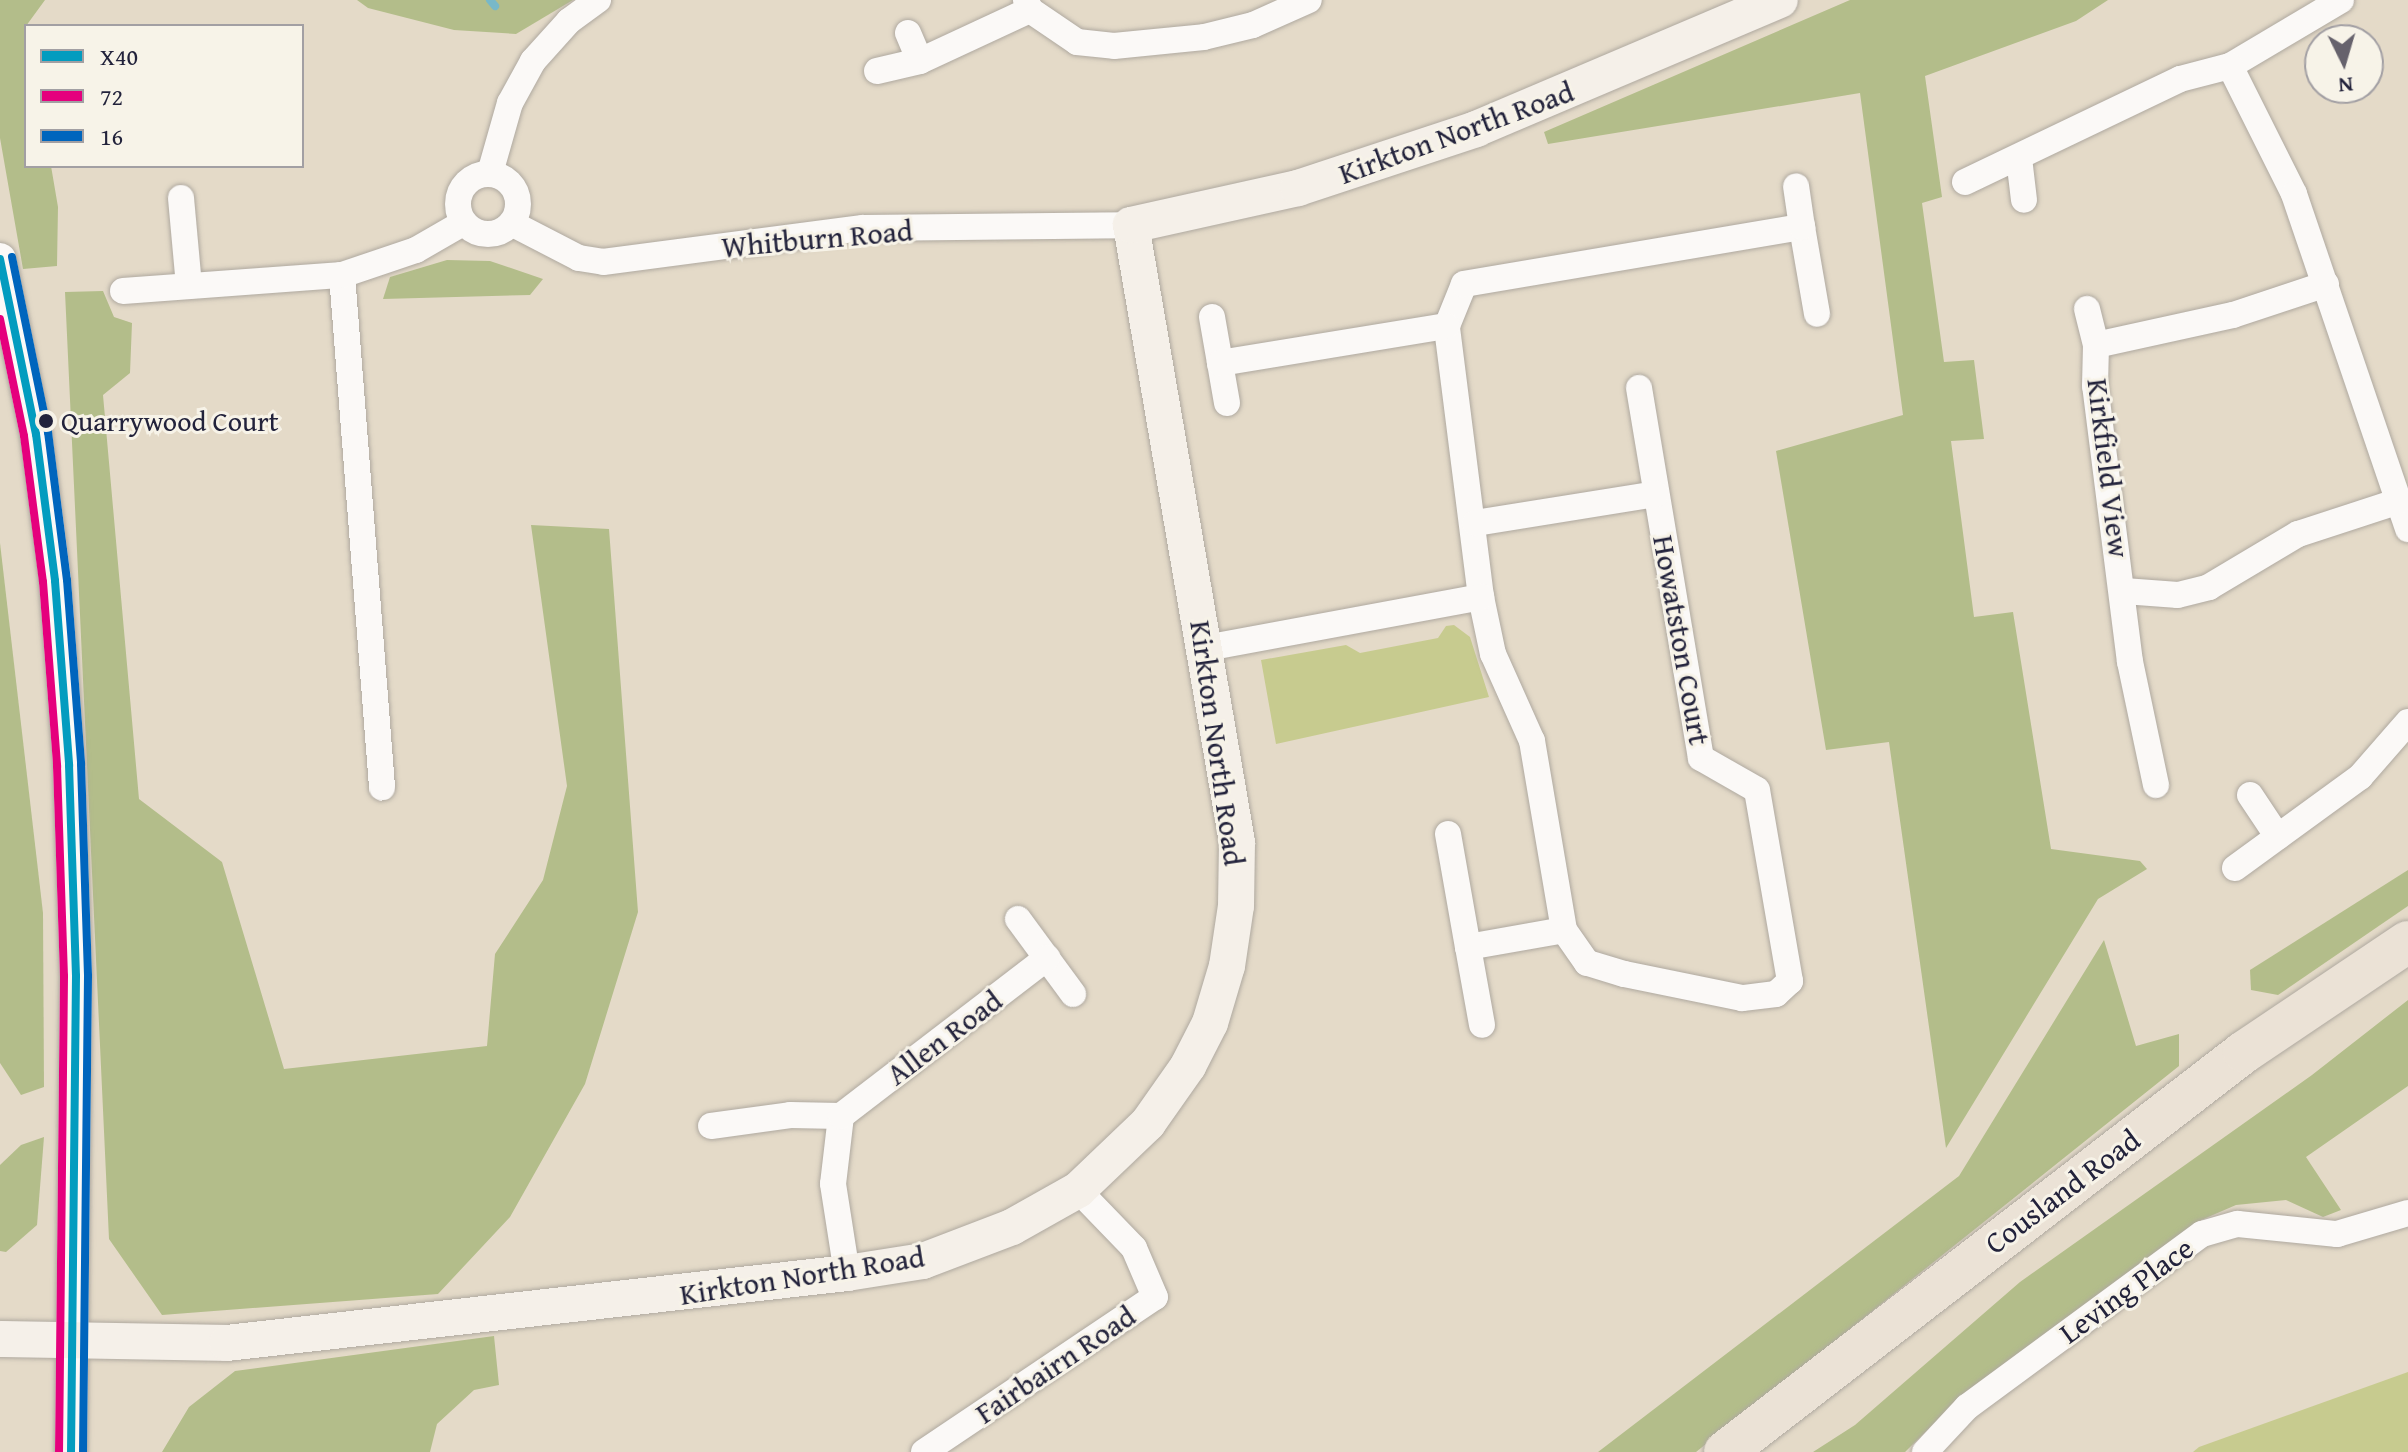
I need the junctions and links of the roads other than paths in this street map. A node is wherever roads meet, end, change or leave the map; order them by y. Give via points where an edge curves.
1 (598, 0) edge
2 (1309, 0) edge
3 (1780, 0) edge
4 (2341, 0) edge
5 (1028, 5) edge
6 (908, 33) dead end
7 (920, 61) junction
8 (2230, 66) junction
9 (877, 71) dead end
10 (2019, 158) junction
11 (490, 173) junction
12 (1965, 182) dead end
13 (1796, 186) dead end
14 (181, 198) dead end
15 (2024, 200) dead end
16 (463, 223) junction
17 (513, 224) junction
18 (1131, 225) junction
19 (1802, 227) junction
20 (0, 259) edge
21 (342, 275) junction
22 (2326, 284) junction
23 (189, 286) junction
24 (123, 291) dead end
25 (2087, 309) dead end
26 (1817, 314) dead end
27 (1212, 317) dead end
28 (1447, 326) junction
29 (2096, 345) junction
30 (1220, 363) junction
31 (1639, 388) dead end
32 (1227, 403) dead end
33 (1656, 494) junction
34 (2399, 501) junction
35 (1475, 523) junction
36 (2408, 529) edge
37 (2124, 591) junction
38 (1481, 597) junction
39 (1206, 648) junction
40 (2408, 722) edge
41 (2156, 785) dead end
42 (382, 787) dead end
43 (2250, 795) dead end
44 (1448, 834) dead end
45 (2278, 837) junction
46 (2235, 868) dead end
47 (1018, 919) dead end
48 (1564, 930) junction
49 (2408, 942) edge
50 (1468, 947) junction
51 (1047, 958) junction
52 (1073, 994) dead end
53 (1482, 1025) dead end
54 (841, 1116) junction
55 (711, 1126) dead end
56 (1078, 1190) junction
57 (2408, 1213) edge
58 (847, 1273) junction
59 (0, 1339) edge
60 (73, 1340) junction
61 (71, 1452) edge
62 (924, 1452) edge
63 (1725, 1452) edge
64 (1925, 1452) edge

1 - 11 street via 569,21 533,61 510,103
2 - 5 street via 1253,25 1204,37 1114,46 1077,42
3 - 18 main road, Kirkton North Road via 1476,129 1298,188
4 - 8 street
5 - 7 street
6 - 7 street
7 - 9 street
8 - 10 street via 2180,79
8 - 22 street via 2278,154
10 - 12 street
10 - 15 street
11 - 16 street via 474,176 461,189
11 - 17 street via 507,179 517,193
13 - 19 street
14 - 23 street
16 - 17 street via 488,233
16 - 21 street via 416,250
17 - 18 street, Whitburn Road via 579,258 603,262 863,228
18 - 39 main road, Kirkton North Road
19 - 26 street
19 - 28 street via 1464,284
20 - 60 street via 36,434 55,581 68,750 76,976
21 - 23 street
21 - 42 street
22 - 29 street, Kirkfield View via 2233,315
22 - 34 street
23 - 24 street
25 - 29 street, Kirkfield View
27 - 30 street
28 - 30 street
28 - 35 street, Howatston Court
29 - 37 street, Kirkfield View via 2095,386
30 - 32 street
31 - 33 street, Howatston Court
33 - 35 street, Howatston Court
33 - 48 street, Howatston Court via 1701,758 1757,790 1790,981 1776,994 1742,998 1679,987 1587,963
34 - 36 street
34 - 37 street, Kirkfield View via 2298,534 2209,587 2178,595
35 - 38 street, Howatston Court
37 - 41 street, Kirkfield View via 2130,662
38 - 39 street
38 - 48 street, Howatston Court via 1493,654 1532,741
39 - 56 main road, Kirkton North Road via 1237,842 1236,906 1227,966 1210,1023 1188,1066 1148,1123
40 - 45 street via 2360,777
43 - 45 street
44 - 50 street
45 - 46 street
47 - 51 street
48 - 50 street
49 - 63 main road, Cousland Road via 2244,1052
50 - 53 street
51 - 52 street
51 - 54 street, Allen Road
54 - 55 street via 790,1115
54 - 58 street via 833,1184
56 - 58 main road, Kirkton North Road via 1012,1227 923,1261
56 - 62 street, Fairbairn Road via 1134,1248 1155,1297
57 - 64 street, Leving Place via 2337,1234 2238,1224 2202,1234 1967,1407
58 - 60 main road, Kirkton North Road via 227,1343
59 - 60 main road, Kirkton North Road
60 - 61 street

